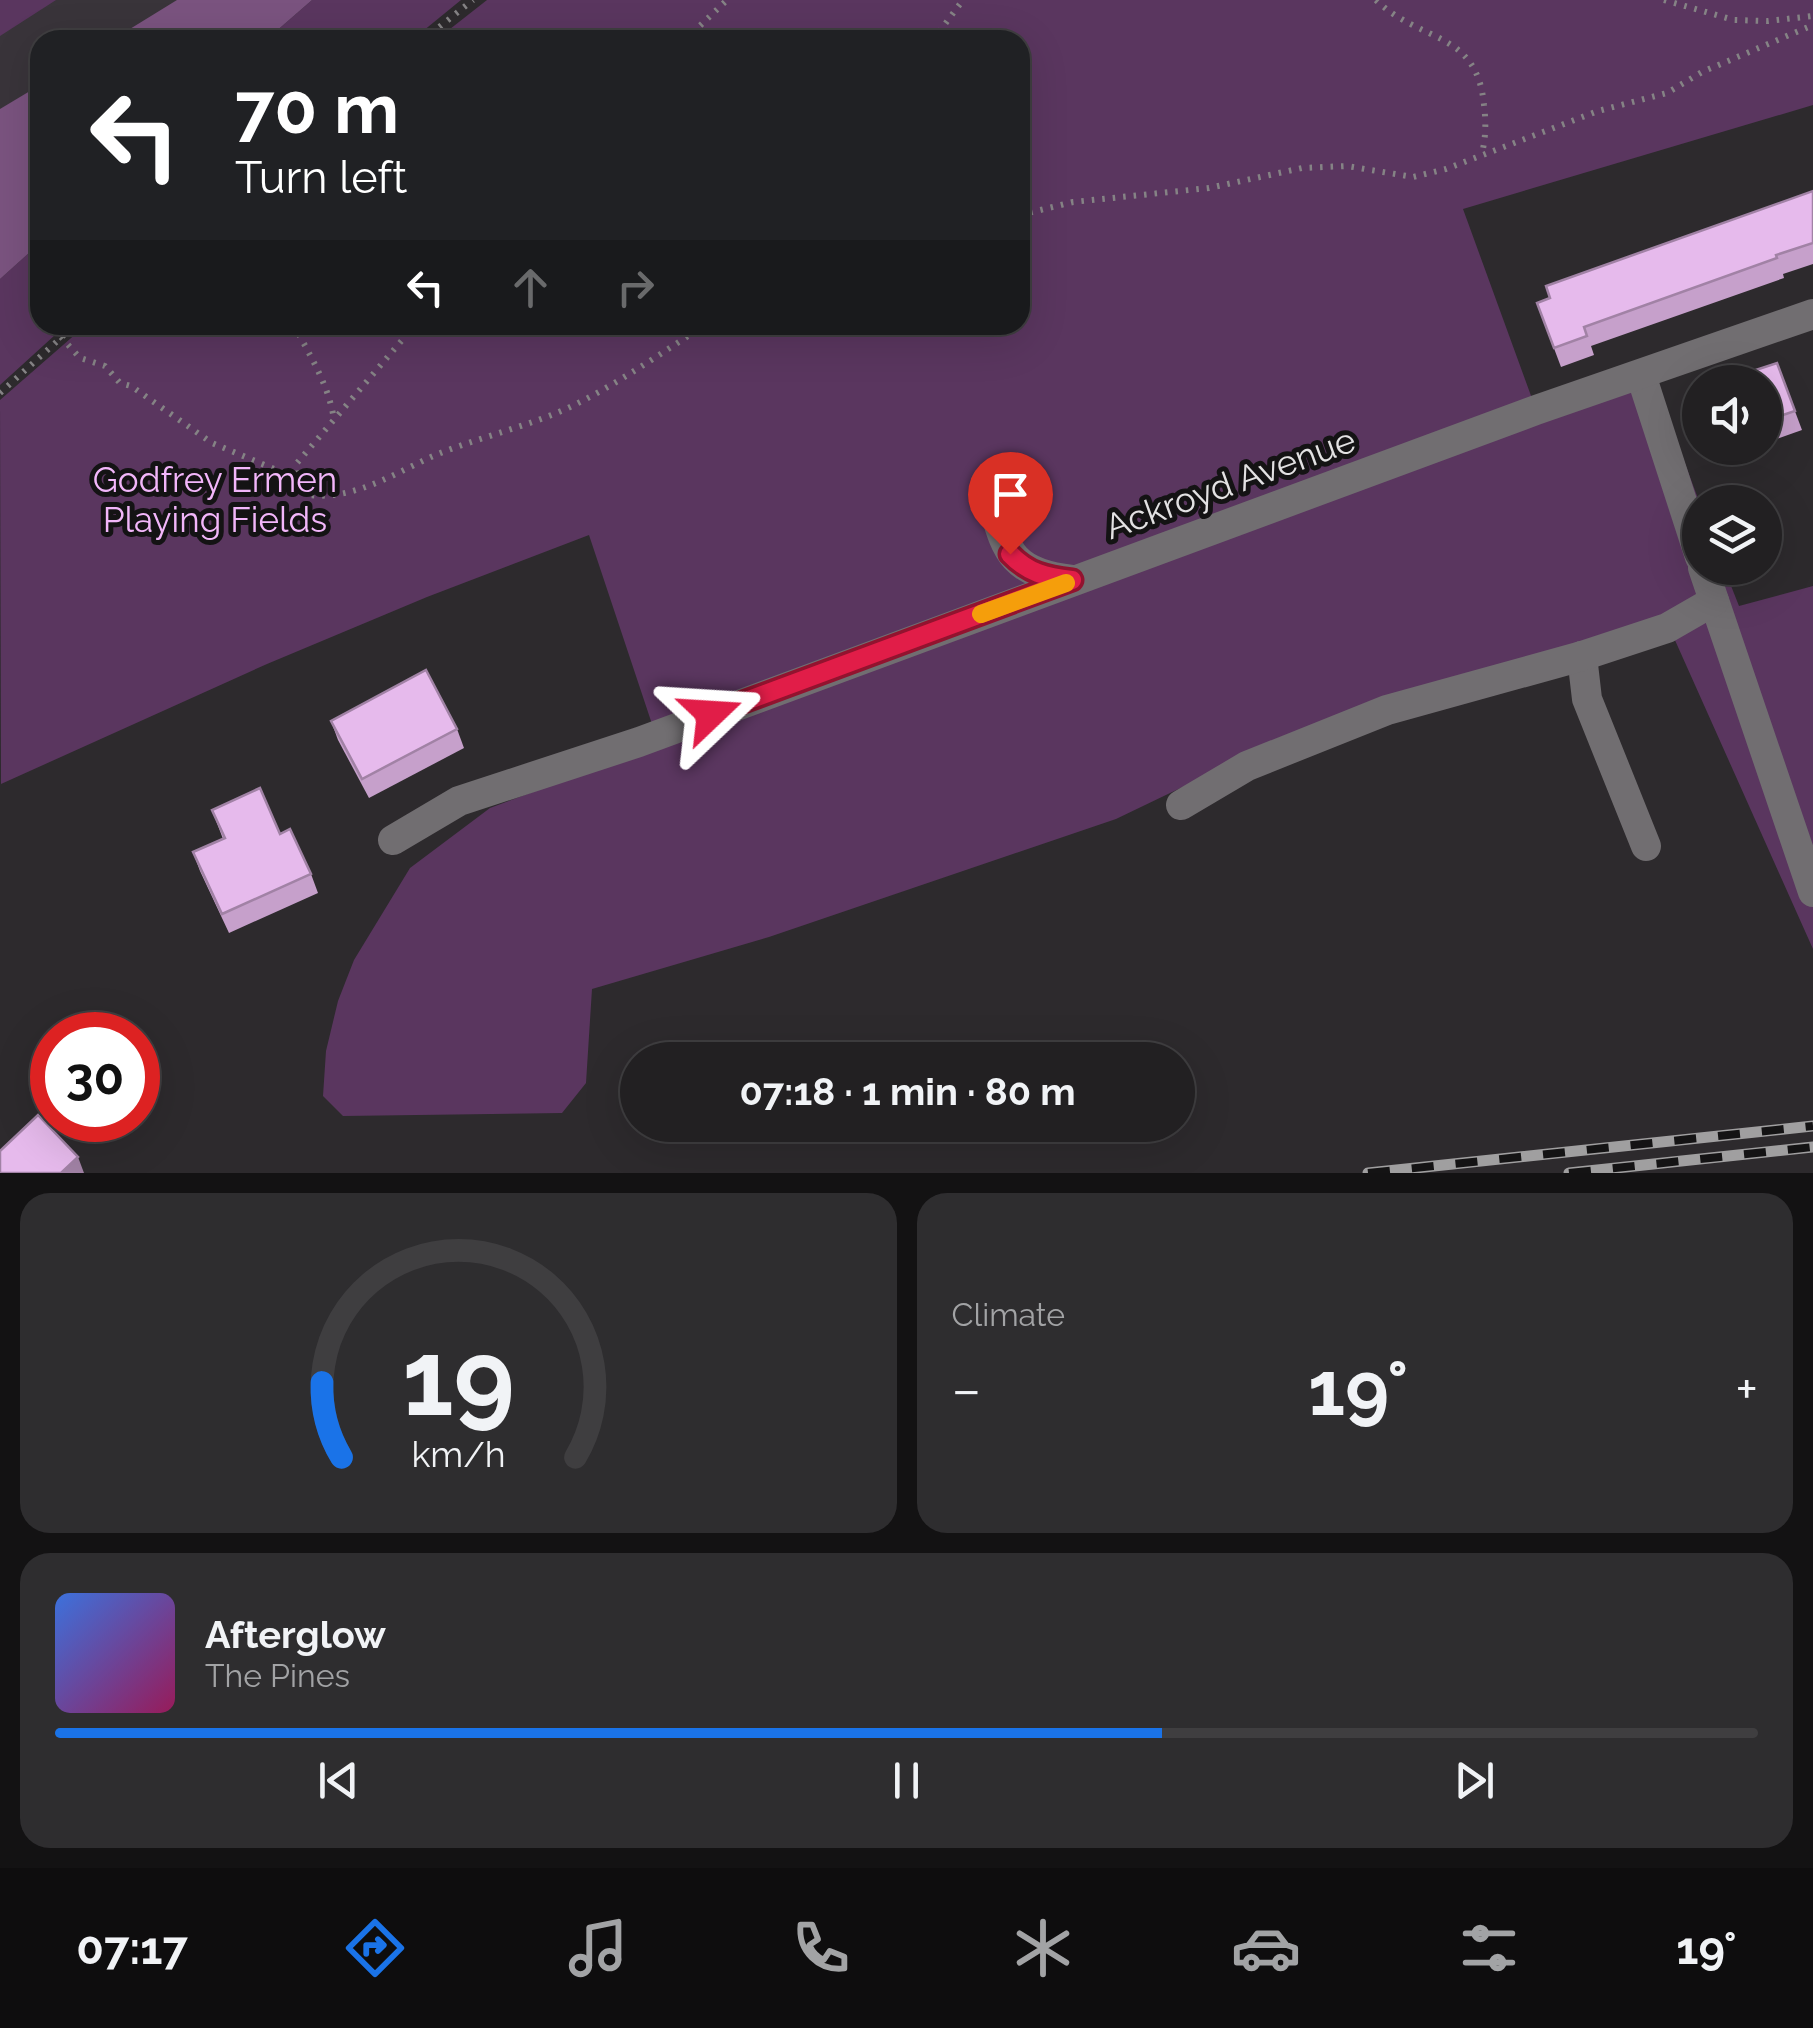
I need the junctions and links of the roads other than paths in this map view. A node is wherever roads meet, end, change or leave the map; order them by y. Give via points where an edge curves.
1 (1813, 314) edge
2 (1641, 375) junction
3 (986, 482) dead end
4 (1682, 501) edge
5 (1072, 580) junction
6 (1709, 585) edge
7 (1714, 601) junction
8 (1582, 656) junction
9 (1181, 805) dead end
10 (394, 840) dead end
11 (1646, 846) dead end
12 (1813, 892) edge

1 - 2 street, Ackroyd Avenue
2 - 4 street
2 - 5 street, Ackroyd Avenue
3 - 5 street via 1010,554 1043,577
5 - 10 street, Ackroyd Avenue via 459,801
6 - 7 street
7 - 8 street via 1667,628
7 - 12 street
8 - 9 street via 1387,710 1246,766
8 - 11 street via 1586,699

